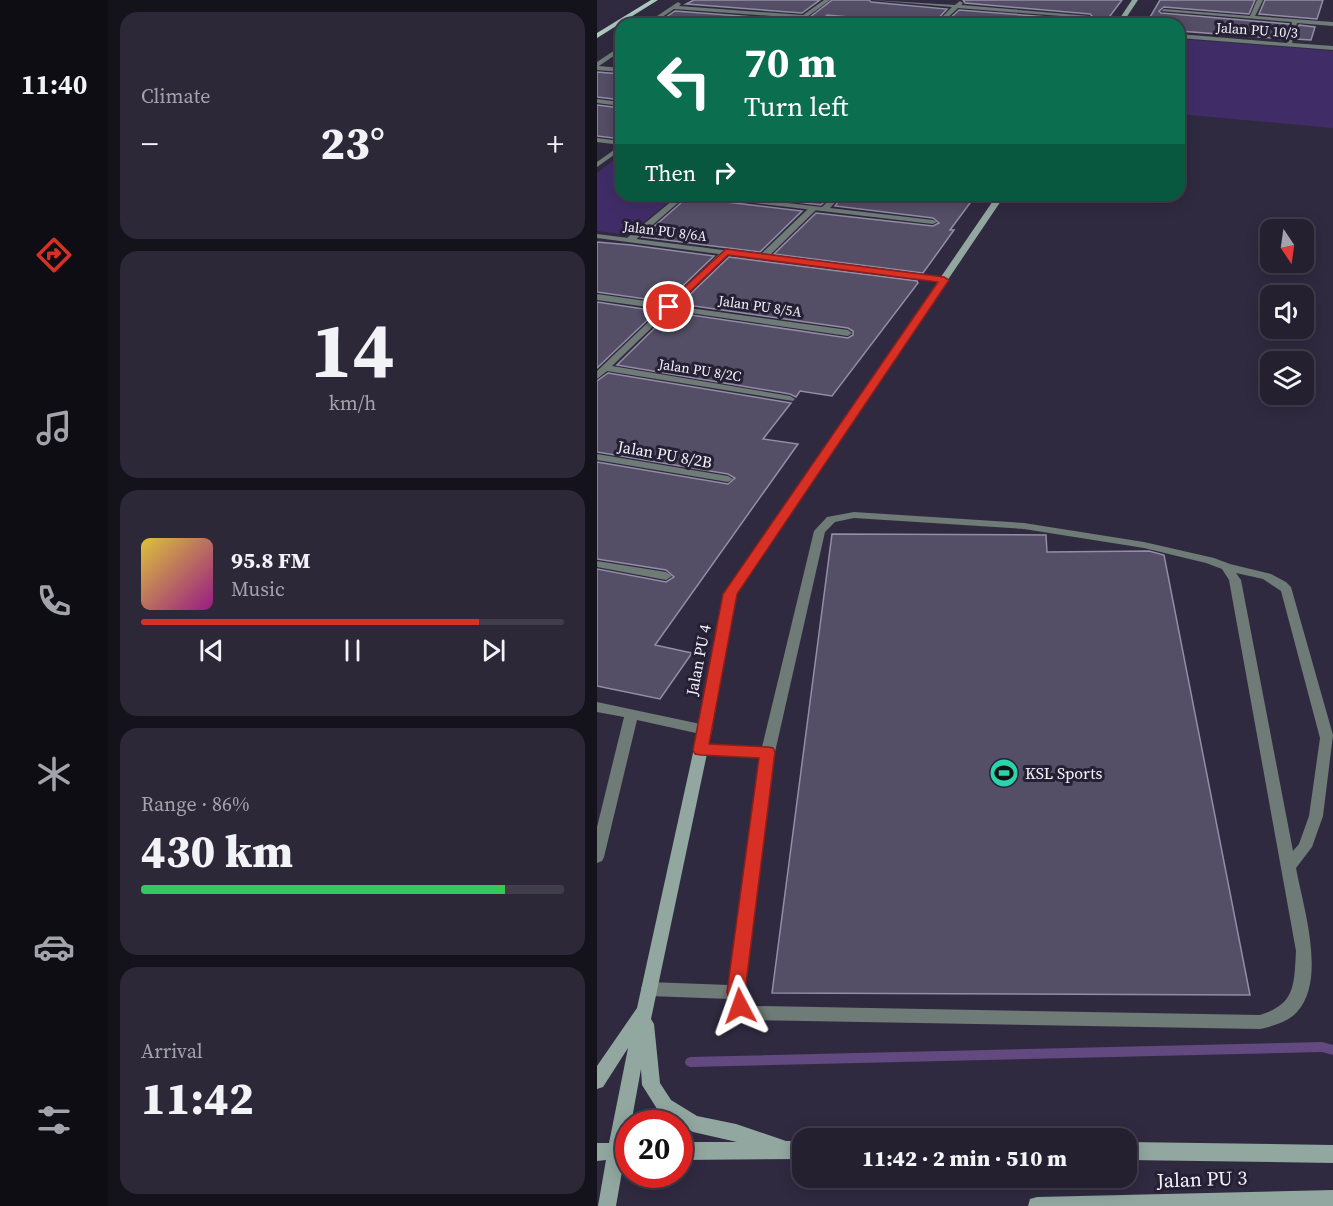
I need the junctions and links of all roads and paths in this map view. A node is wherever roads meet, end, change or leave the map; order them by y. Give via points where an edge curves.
1 (655, 0) edge
2 (684, 0) edge
3 (827, 0) edge
4 (874, 0) edge
5 (963, 0) edge
6 (1135, 0) edge
7 (1260, 0) edge
8 (957, 6) junction
9 (673, 7) junction
10 (1164, 11) dead end
11 (1087, 16) dead end
12 (804, 17) joint
13 (626, 18) edge
14 (657, 18) edge
15 (944, 18) edge
16 (1123, 18) edge
17 (1252, 18) junction
18 (1295, 21) junction
19 (1333, 24) edge
20 (615, 25) edge
21 (597, 36) edge
22 (1185, 36) edge
23 (1289, 44) junction
24 (1333, 48) edge
25 (615, 52) edge
26 (606, 58) junction
27 (615, 59) edge
28 (597, 66) edge
29 (615, 69) edge
30 (597, 101) edge
31 (615, 103) edge
32 (597, 140) edge
33 (615, 142) edge
34 (615, 152) edge
35 (597, 165) edge
36 (676, 201) edge
37 (753, 201) edge
38 (832, 201) edge
39 (997, 201) edge
40 (814, 208) junction
41 (824, 209) junction
42 (933, 222) dead end
43 (597, 236) edge
44 (630, 240) junction
45 (726, 252) junction
46 (763, 257) junction
47 (944, 280) junction
48 (597, 297) edge
49 (669, 307) junction
50 (848, 333) dead end
51 (605, 368) junction
52 (597, 376) edge
53 (790, 399) dead end
54 (597, 457) edge
55 (728, 479) dead end
56 (597, 564) edge
57 (1225, 567) junction
58 (666, 576) dead end
59 (597, 707) edge
60 (632, 714) junction
61 (705, 730) junction
62 (701, 750) junction
63 (768, 752) junction
64 (597, 857) edge
65 (1289, 866) junction
66 (649, 989) junction
67 (736, 992) junction
68 (645, 1008) junction
69 (597, 1081) edge
70 (629, 1110) edge
71 (792, 1149) edge
72 (792, 1150) edge
73 (615, 1151) edge
74 (693, 1151) edge
75 (1137, 1151) edge
76 (597, 1152) edge
77 (1333, 1154) edge
78 (615, 1178) edge
79 (1333, 1199) edge
80 (607, 1206) edge
81 (1037, 1206) edge

1 - 13 main road
2 - 9 street
3 - 12 street
4 - 8 street
5 - 8 street
6 - 16 street
7 - 17 street
8 - 11 street
8 - 15 street
9 - 12 street
9 - 14 street
10 - 17 street
17 - 18 street
18 - 19 street
18 - 23 street
20 - 21 main road
22 - 23 street, Jalan PU 10/3
23 - 24 street, Jalan PU 10/3
25 - 26 street
26 - 27 street
26 - 28 street
28 - 29 street
30 - 31 street
32 - 33 street
34 - 35 street
36 - 44 street
37 - 40 street
38 - 41 street
39 - 47 street, Jalan PU 4
40 - 41 street
40 - 46 street
41 - 42 street
43 - 44 street, Jalan PU 8/6A
44 - 45 street, Jalan PU 8/6A
45 - 46 street, Jalan PU 8/6A
45 - 49 street
46 - 47 street, Jalan PU 8/6A
47 - 61 street, Jalan PU 4 via 730,594
48 - 49 street, Jalan PU 8/5A
49 - 50 street, Jalan PU 8/5A
49 - 51 street
51 - 52 street
51 - 53 street, Jalan PU 8/2C
54 - 55 street, Jalan PU 8/2B
56 - 58 street
57 - 63 street via 1144,545 1025,526 855,515 831,519 820,531
57 - 65 street via 1235,580
57 - 65 street via 1271,578 1287,590 1327,738 1316,816 1305,847
59 - 60 street
60 - 61 street
60 - 64 street
61 - 62 street, Jalan PU 4
62 - 63 street
62 - 66 street, Jalan PU 4
63 - 67 street
65 - 67 street via 1304,951 1301,988 1292,1009 1260,1022 767,1015 753,1014 740,1006
66 - 67 street
66 - 68 street, Jalan PU 4
68 - 69 street
68 - 70 street, Jalan PU 4
68 - 71 street via 651,1084 665,1106 693,1124
72 - 74 street
73 - 76 street
75 - 77 street, Jalan PU 3
78 - 80 street, Jalan PU 4
79 - 81 street, Jalan PU 3

